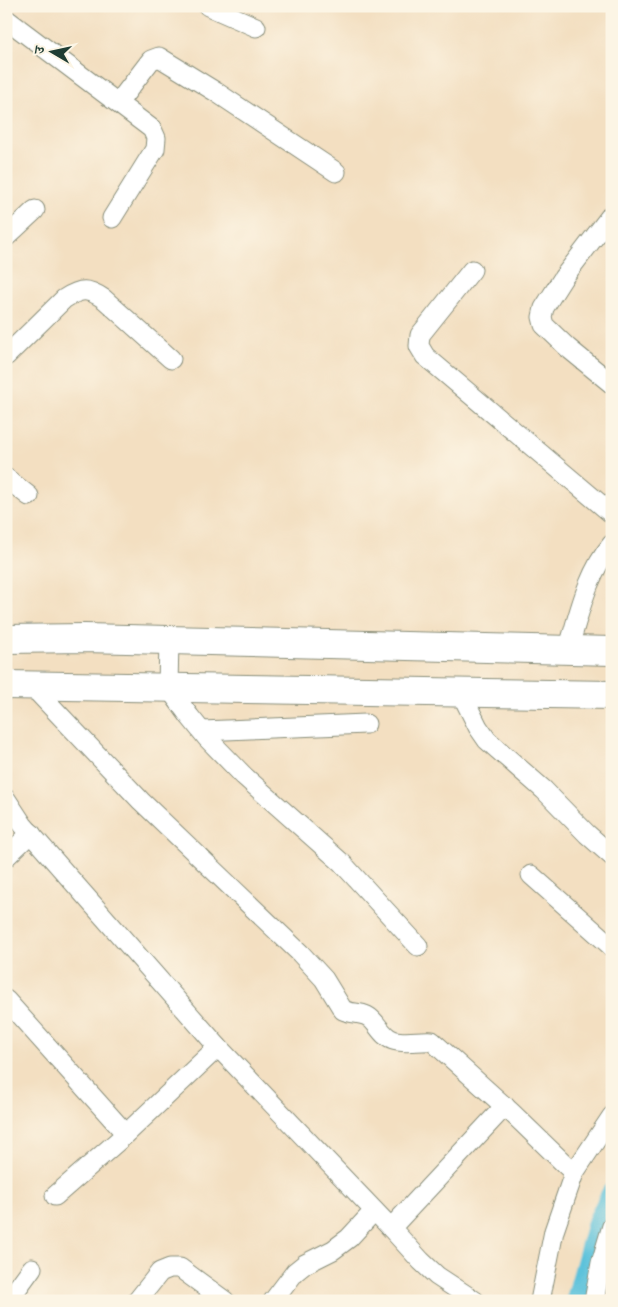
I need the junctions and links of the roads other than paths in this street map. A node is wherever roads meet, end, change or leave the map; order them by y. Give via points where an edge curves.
1 (208, 6) edge
2 (6, 19) edge
3 (256, 26) dead end
4 (118, 103) junction
5 (336, 172) dead end
6 (35, 210) dead end
7 (612, 214) edge
8 (112, 218) dead end
9 (6, 237) edge
10 (472, 270) dead end
11 (6, 356) edge
12 (171, 359) dead end
13 (612, 384) edge
14 (6, 478) edge
15 (29, 496) dead end
16 (612, 514) edge
17 (612, 544) edge
18 (6, 638) edge
19 (169, 640) junction
20 (568, 650) junction
21 (612, 651) edge
22 (19, 685) edge
23 (168, 687) junction
24 (461, 692) junction
25 (612, 696) edge
26 (366, 724) dead end
27 (202, 731) junction
28 (6, 799) edge
29 (31, 833) junction
30 (612, 856) edge
31 (6, 857) edge
32 (531, 875) dead end
33 (609, 940) edge
34 (418, 946) dead end
35 (6, 1000) edge
36 (218, 1047) junction
37 (505, 1106) junction
38 (612, 1116) edge
39 (126, 1134) junction
40 (574, 1173) junction
41 (55, 1196) dead end
42 (374, 1211) junction
43 (612, 1226) edge
44 (391, 1228) junction
45 (32, 1268) dead end
46 (8, 1301) edge
47 (137, 1301) edge
48 (225, 1301) edge
49 (273, 1301) edge
50 (475, 1301) edge
51 (540, 1301) edge
52 (594, 1301) edge

1 - 3 street
2 - 4 street
4 - 5 street via 151,60 159,57
4 - 8 street via 152,129 156,138 155,149 148,162
6 - 9 street
7 - 13 street via 563,278 544,308 542,317 544,325 568,348
10 - 16 street via 420,335 419,346 425,356
11 - 12 street via 64,299 74,292 86,290 104,299
14 - 15 street
17 - 20 street via 593,573
18 - 19 highway
19 - 20 highway
19 - 23 street
20 - 21 highway
22 - 23 highway
22 - 37 street via 300,953 324,979 343,1010 368,1016 393,1040 432,1041
23 - 24 highway
23 - 27 street
24 - 25 highway
24 - 30 street via 487,740
26 - 27 street
27 - 34 street via 252,783 342,863
28 - 29 street
29 - 31 street
29 - 36 street
32 - 33 street
35 - 39 street
36 - 39 street
36 - 42 street
37 - 40 street
37 - 44 street
38 - 40 street
39 - 41 street
40 - 51 street via 554,1231
42 - 44 street
42 - 49 street via 350,1238 295,1272
43 - 52 street
44 - 50 street via 437,1276
45 - 46 street
47 - 48 street via 160,1272 170,1268 180,1268

